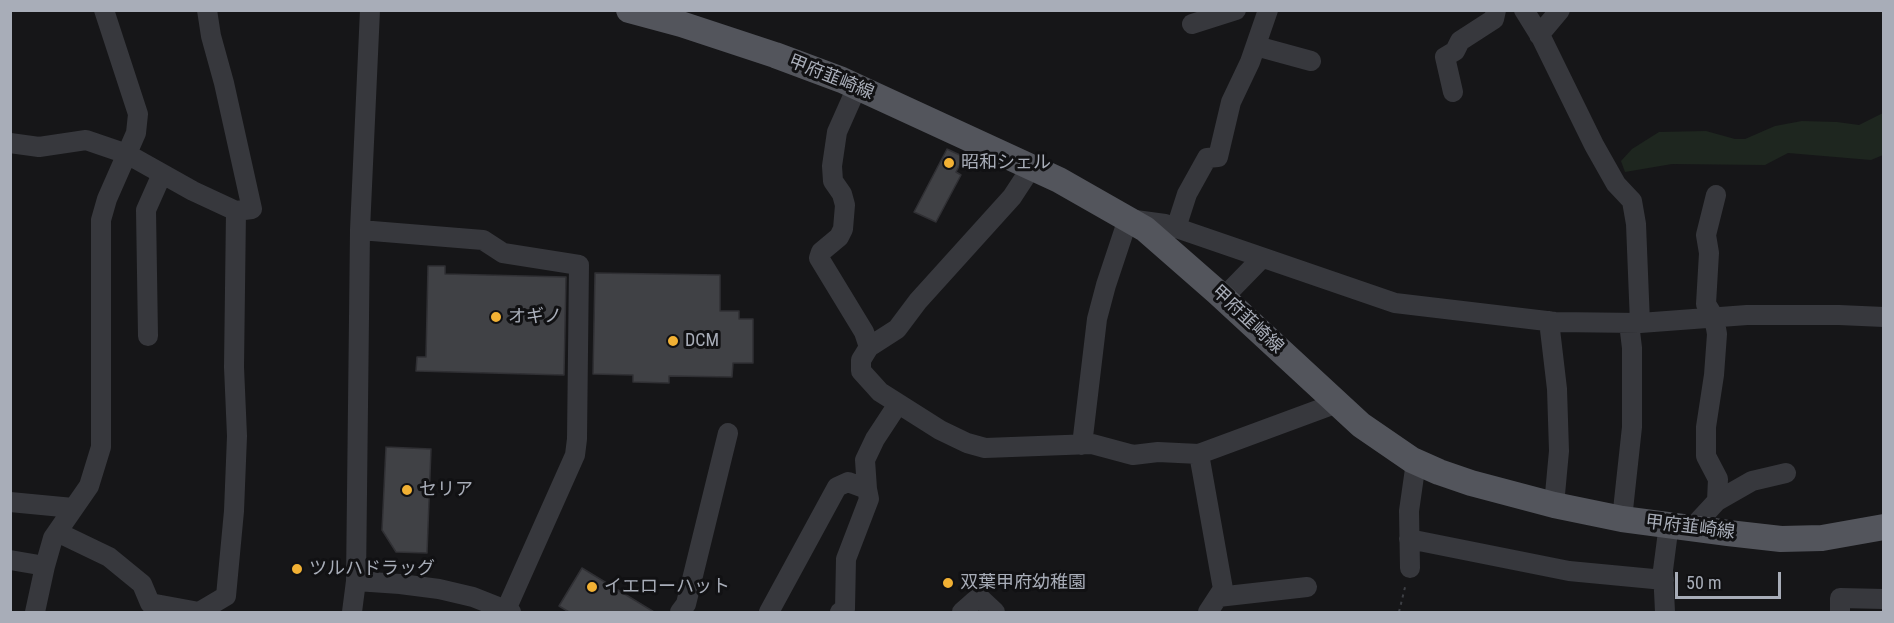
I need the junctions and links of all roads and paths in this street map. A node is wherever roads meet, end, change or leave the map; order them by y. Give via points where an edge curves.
1 (104, 10) edge
2 (207, 10) edge
3 (370, 10) edge
4 (629, 10) edge
5 (1236, 10) edge
6 (1268, 10) edge
7 (1496, 10) edge
8 (1524, 10) edge
9 (1560, 10) edge
10 (683, 17) edge
11 (1192, 24) dead end
12 (1539, 35) junction
13 (1256, 46) junction
14 (1311, 61) dead end
15 (857, 87) junction
16 (1453, 92) dead end
17 (10, 143) edge
18 (127, 154) junction
19 (1031, 168) junction
20 (162, 174) junction
21 (1716, 195) dead end
22 (236, 211) junction
23 (1128, 219) junction
24 (1176, 228) junction
25 (360, 230) junction
26 (1262, 258) junction
27 (1223, 298) junction
28 (1714, 317) junction
29 (1884, 317) edge
30 (1549, 321) junction
31 (1635, 322) junction
32 (148, 336) dead end
33 (868, 347) junction
34 (1337, 403) junction
35 (898, 404) junction
36 (728, 433) dead end
37 (1082, 445) junction
38 (1199, 454) junction
39 (1416, 462) junction
40 (1786, 474) dead end
41 (867, 489) junction
42 (1717, 501) junction
43 (10, 502) edge
44 (1554, 505) junction
45 (73, 508) junction
46 (1622, 519) junction
47 (1680, 526) junction
48 (1884, 527) edge
49 (57, 532) junction
50 (1409, 538) junction
51 (10, 560) edge
52 (45, 566) junction
53 (1410, 568) joint
54 (1664, 580) junction
55 (356, 581) junction
56 (1307, 587) dead end
57 (1884, 599) edge
58 (1213, 605) edge
59 (35, 612) edge
60 (352, 612) edge
61 (507, 612) edge
62 (680, 612) edge
63 (769, 612) edge
64 (840, 612) edge
65 (962, 612) edge
66 (995, 612) edge
67 (1399, 612) edge
68 (1665, 612) edge
69 (1840, 612) edge

1 - 18 street via 138,114 136,133
2 - 22 street via 252,209
3 - 25 street
4 - 10 main road, 甲府韮崎線
5 - 11 street
6 - 13 street
7 - 16 street via 1494,19 1460,41 1455,51 1445,57
8 - 12 street
9 - 12 street
10 - 15 main road, 甲府韮崎線
12 - 31 street via 1599,154 1616,184 1632,201 1636,224
13 - 14 street
13 - 24 street via 1231,102 1218,157 1207,158 1187,194
15 - 19 main road, 甲府韮崎線
15 - 33 street via 837,132 832,166 845,205 843,229 819,258 864,332
17 - 18 street via 39,147 86,140
18 - 20 street
18 - 45 street via 101,220 101,447 89,486
19 - 23 main road, 甲府韮崎線
19 - 33 street via 1012,197 897,329
20 - 22 street
20 - 32 street via 146,210
21 - 28 street via 1706,235 1706,304
22 - 49 street via 237,436 226,596 199,612 150,603 142,584 109,557
23 - 24 street
23 - 27 main road, 甲府韮崎線 via 1167,247
23 - 37 street via 1097,319
24 - 26 street
25 - 55 street
25 - 61 street via 483,240 503,253 579,264 575,455
26 - 27 street
26 - 30 street via 1395,303
27 - 34 main road, 甲府韮崎線
28 - 29 street
28 - 31 street
28 - 42 street via 1717,334 1706,456 1718,479
30 - 31 street
30 - 44 street via 1559,451
31 - 46 street via 1632,427
33 - 35 street via 861,360 861,371 880,392
34 - 38 street
34 - 39 main road, 甲府韮崎線 via 1361,425
35 - 37 street via 940,430 985,448
35 - 41 street via 865,460
36 - 62 street via 686,604
37 - 38 street via 1133,455
38 - 58 street via 1223,589
39 - 44 main road, 甲府韮崎線 via 1471,483
39 - 50 street
40 - 42 street via 1752,481
41 - 63 street via 848,482 837,487
41 - 64 street via 869,499 846,559 845,609
42 - 47 street
43 - 45 street
44 - 46 main road, 甲府韮崎線
45 - 49 street
46 - 47 main road, 甲府韮崎線
47 - 48 main road, 甲府韮崎線 via 1781,538 1822,538
47 - 54 street
49 - 52 street
50 - 53 street
50 - 54 street via 1569,571
51 - 52 street
52 - 59 street
53 - 67 path
54 - 68 street
55 - 60 street
55 - 61 street via 440,589 473,597
56 - 58 street
57 - 69 street via 1840,598
65 - 66 street via 980,597

